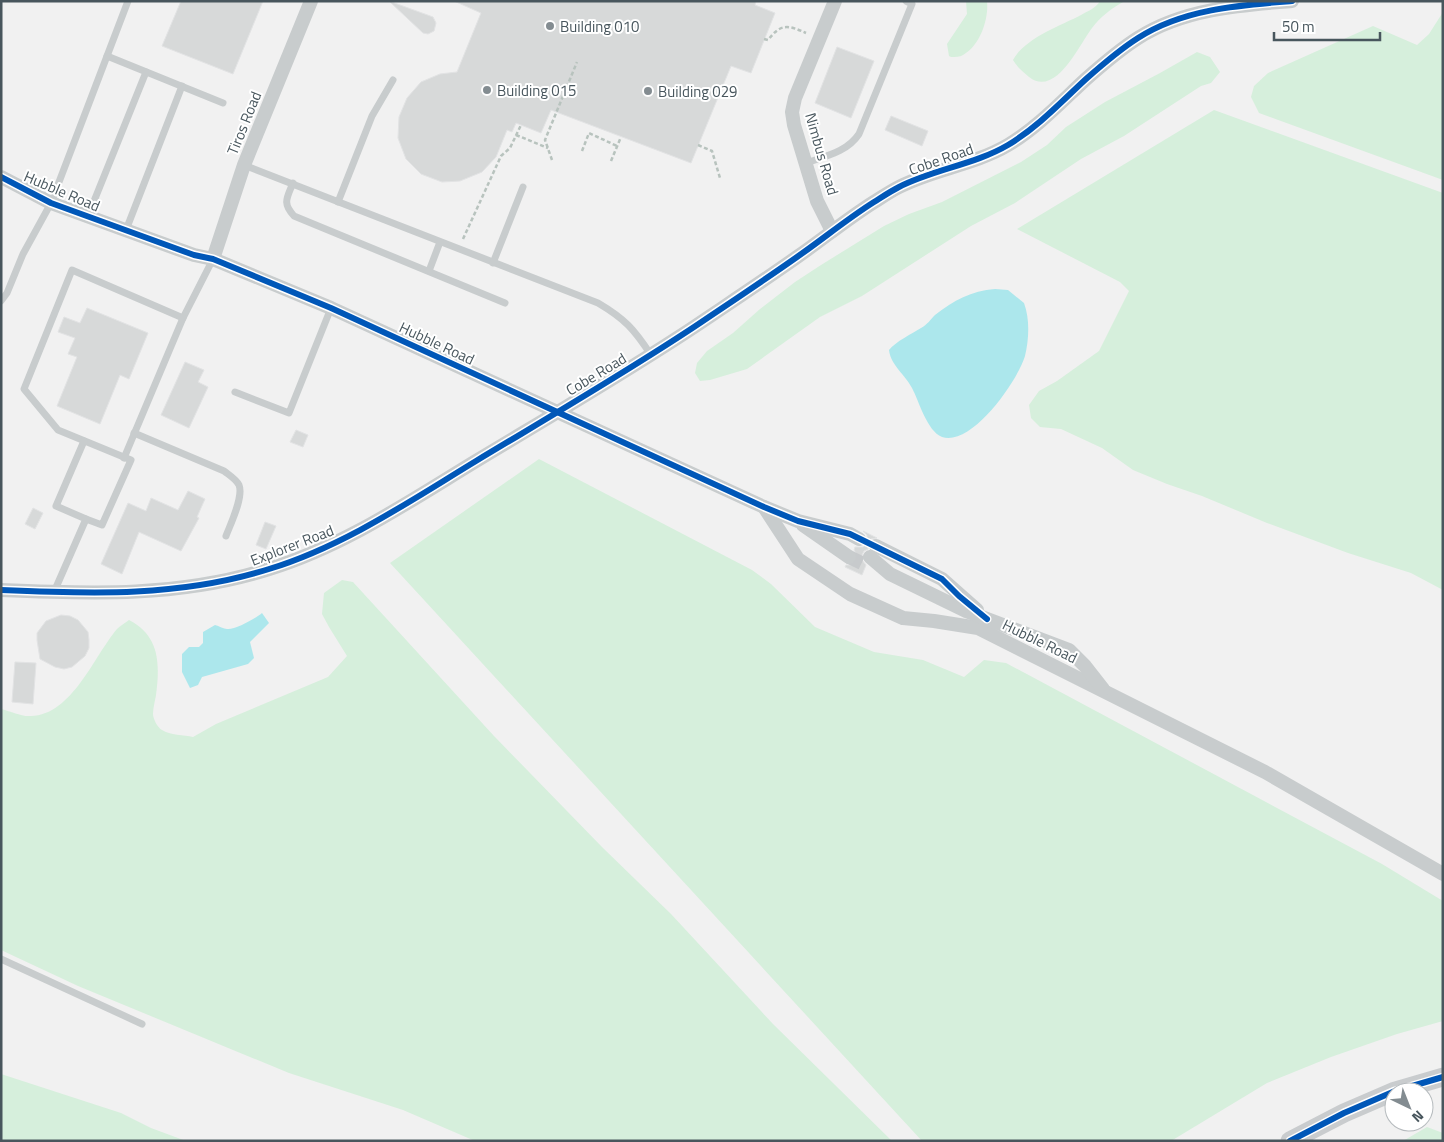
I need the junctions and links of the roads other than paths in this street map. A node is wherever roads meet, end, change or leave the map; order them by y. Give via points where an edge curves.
1 (128, 1) edge
2 (311, 1) edge
3 (835, 1) edge
4 (906, 1) edge
5 (1292, 1) edge
6 (107, 56) junction
7 (146, 72) junction
8 (393, 80) dead end
9 (182, 86) junction
10 (223, 103) dead end
11 (806, 162) junction
12 (244, 165) junction
13 (1, 177) edge
14 (293, 184) junction
15 (523, 187) dead end
16 (338, 202) junction
17 (51, 203) junction
18 (88, 216) junction
19 (126, 230) junction
20 (832, 231) junction
21 (440, 242) junction
22 (213, 259) junction
23 (493, 263) junction
24 (429, 271) junction
25 (1, 301) edge
26 (505, 303) dead end
27 (331, 308) junction
28 (183, 318) junction
29 (651, 355) junction
30 (235, 392) dead end
31 (557, 412) junction
32 (134, 433) junction
33 (84, 441) junction
34 (124, 458) junction
35 (764, 507) junction
36 (86, 518) junction
37 (798, 521) junction
38 (226, 536) dead end
39 (1, 590) edge
40 (54, 592) junction
41 (987, 619) junction
42 (1105, 691) junction
43 (1443, 874) edge
44 (1, 959) edge
45 (142, 1024) dead end
46 (1443, 1077) edge
47 (1290, 1141) edge

1 - 6 lane
2 - 12 street, Tiros Road
3 - 11 street, Nimbus Road via 792,112
4 - 11 lane via 912,4 859,134 844,149
5 - 20 street, Cobe Road via 1228,7 1166,23 1116,53 1033,127 1008,145 981,159 901,186
6 - 7 lane
6 - 17 lane
7 - 9 lane
7 - 18 lane
8 - 16 lane via 372,116
9 - 10 lane
9 - 19 lane
11 - 20 street, Nimbus Road via 817,201
12 - 14 lane
12 - 22 street, Tiros Road
13 - 17 street, Hubble Road
14 - 16 lane
14 - 24 lane via 286,202 287,209 294,216
15 - 23 lane
16 - 21 lane
17 - 18 street, Hubble Road
17 - 25 lane
18 - 19 street, Hubble Road
19 - 22 street, Hubble Road
20 - 29 street, Cobe Road
21 - 23 lane
21 - 24 lane
22 - 27 street, Hubble Road
22 - 28 lane
23 - 29 lane via 605,307 636,332
24 - 26 lane
27 - 30 lane via 289,414
27 - 31 street, Hubble Road
28 - 32 lane
28 - 33 lane via 72,270 24,389 58,430
29 - 31 street, Cobe Road
31 - 35 street, Hubble Road
31 - 40 street, Explorer Road via 353,534 270,569 172,590
32 - 34 lane
32 - 38 lane via 224,471 235,480 240,494
33 - 34 lane
33 - 36 lane via 56,506
34 - 36 lane via 130,460 102,526
35 - 37 street, Hubble Road
35 - 42 street, Hubble Road via 798,559 850,594 903,618 978,628
36 - 40 lane
37 - 37 street, Hubble Road via 850,534 854,548 816,535
39 - 40 street, Explorer Road
41 - 41 street, Hubble Road via 890,574 871,556 942,579
41 - 42 street, Hubble Road via 1069,650
42 - 43 street, Hubble Road via 1265,772
44 - 45 lane
46 - 47 main road via 1395,1091

